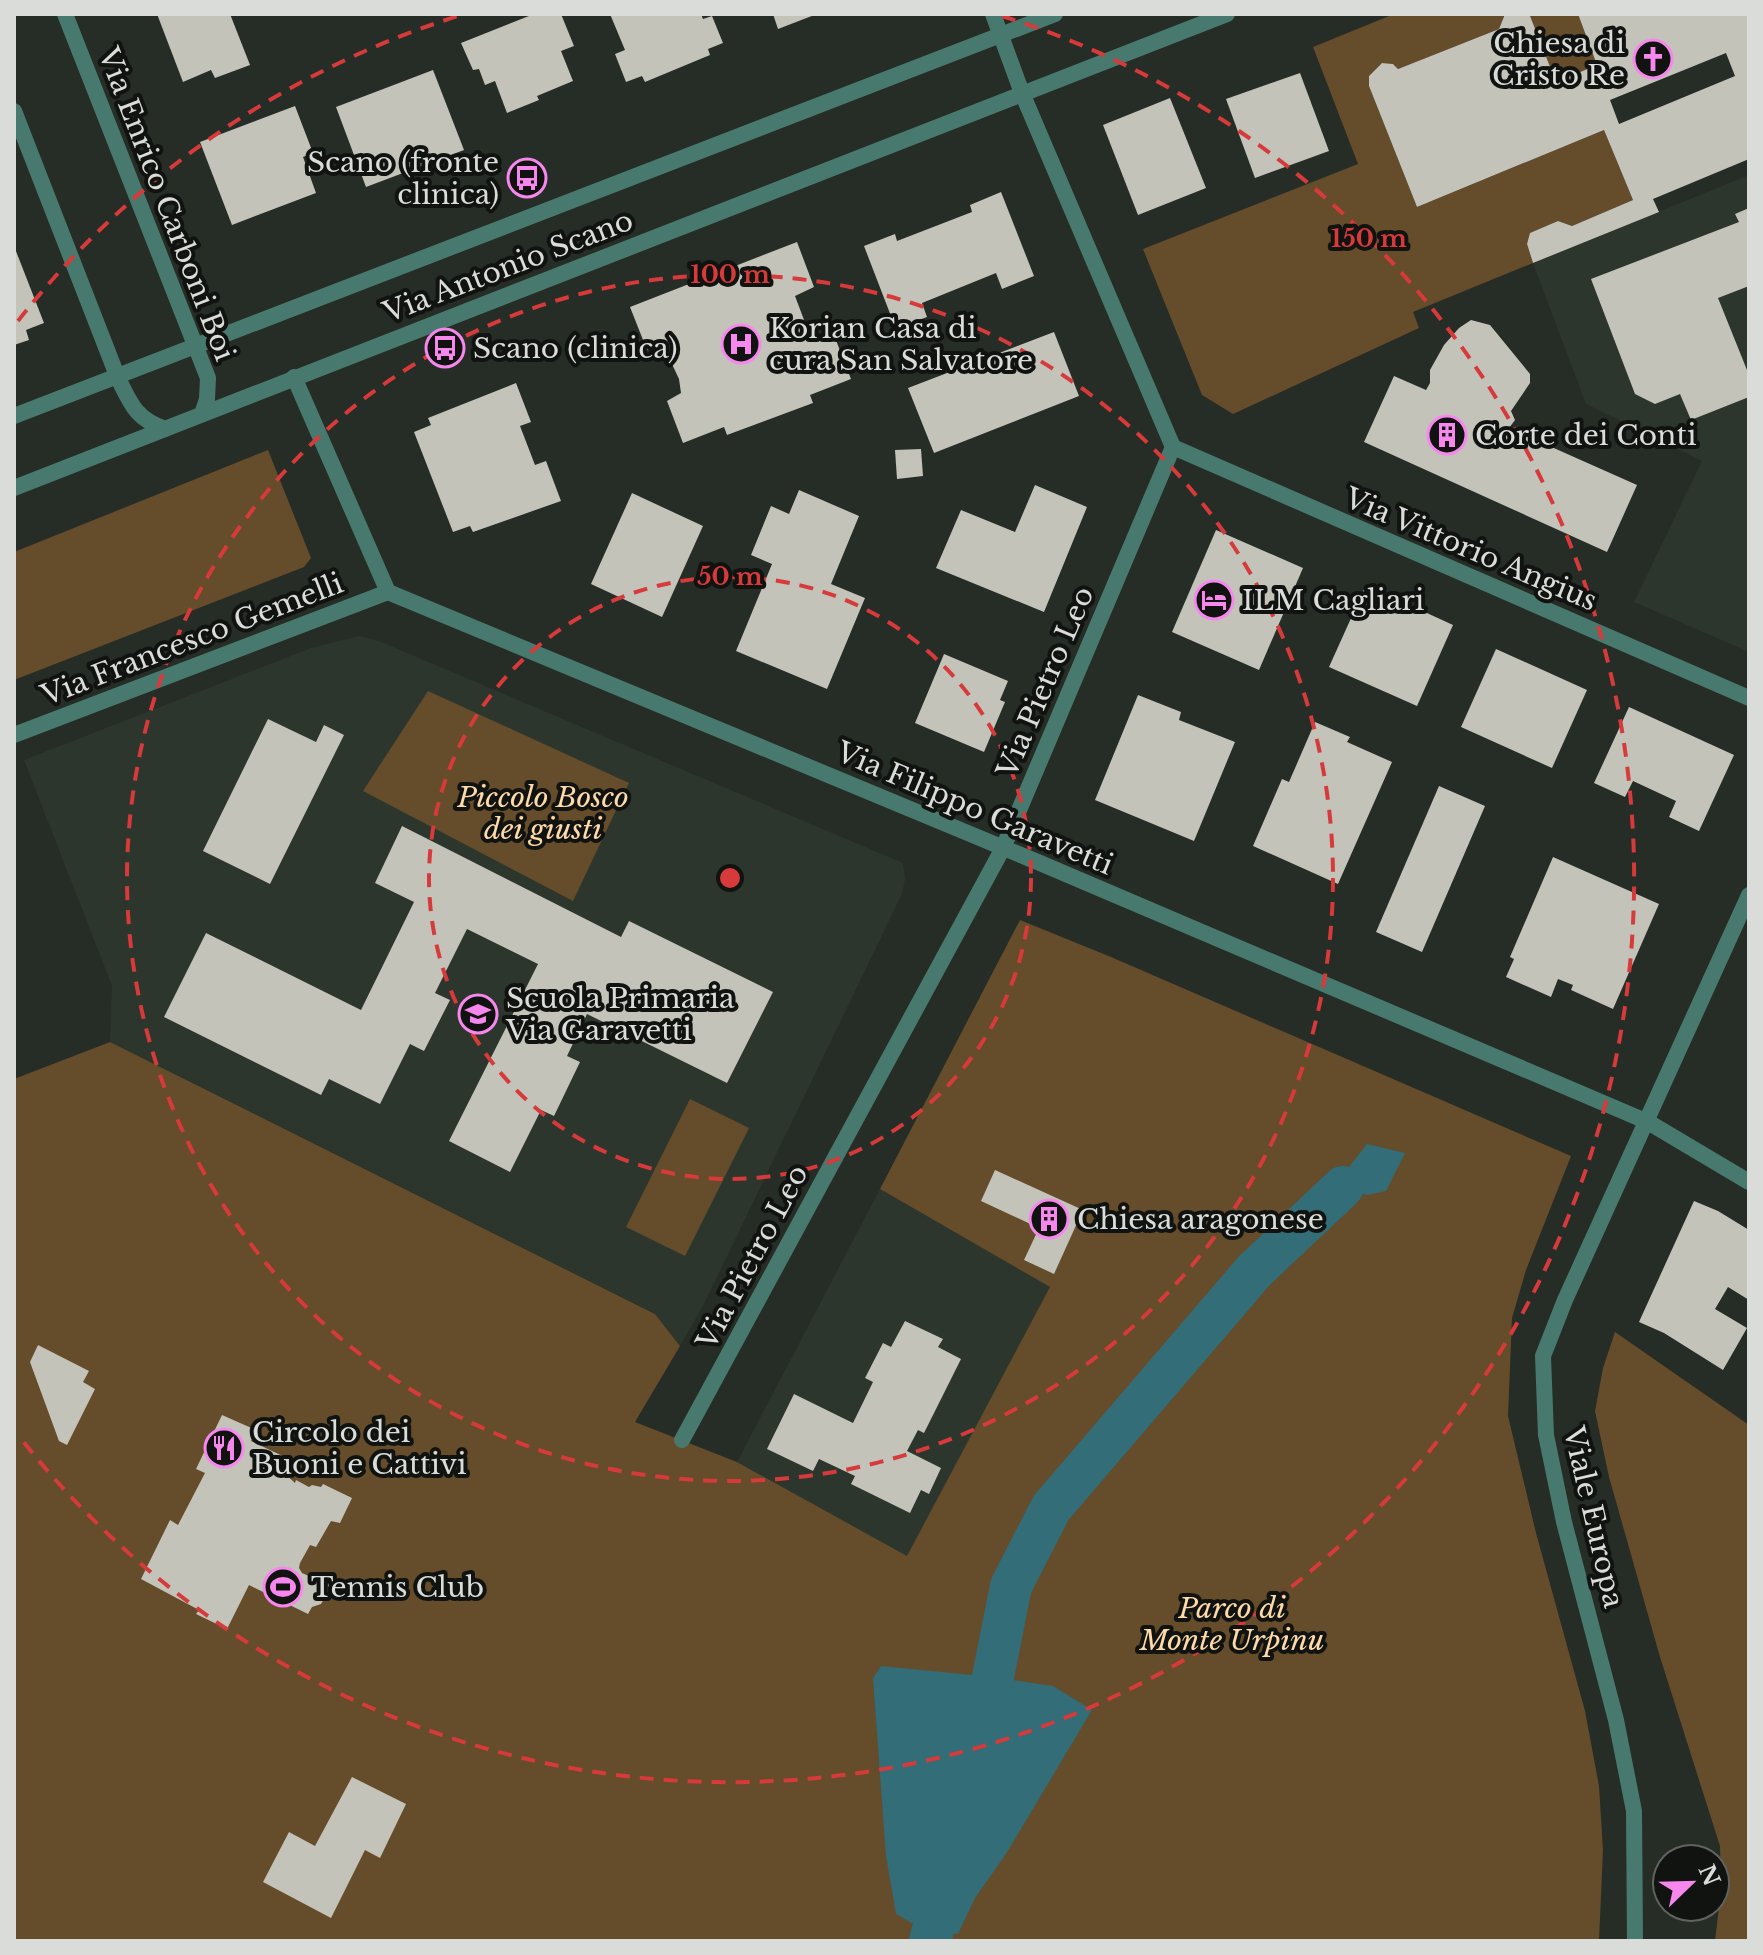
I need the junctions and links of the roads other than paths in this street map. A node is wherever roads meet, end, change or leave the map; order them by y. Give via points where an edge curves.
1 (65, 14) edge
2 (993, 14) edge
3 (1055, 14) edge
4 (1227, 14) edge
5 (1000, 35) junction
6 (1022, 93) junction
7 (14, 111) edge
8 (195, 346) junction
9 (294, 377) junction
10 (118, 378) junction
11 (202, 414) junction
12 (14, 416) edge
13 (165, 429) junction
14 (1173, 447) junction
15 (14, 488) edge
16 (388, 592) junction
17 (1749, 698) edge
18 (14, 735) edge
19 (1003, 848) junction
20 (1749, 895) edge
21 (1648, 1122) junction
22 (1749, 1182) edge
23 (682, 1440) dead end
24 (1635, 1941) edge

1 - 8 street, Via Enrico Carboni Boi
2 - 5 street
3 - 5 street, Via Antonio Scano
4 - 6 street, Via Antonio Scano
5 - 6 street
5 - 8 street, Via Antonio Scano
6 - 9 street, Via Antonio Scano
6 - 14 street
7 - 10 street
8 - 10 street, Via Antonio Scano
8 - 11 street, Via Enrico Carboni Boi via 208,378
9 - 11 street, Via Antonio Scano
9 - 16 street
10 - 12 street, Via Antonio Scano
10 - 13 street via 146,423
11 - 13 street, Via Antonio Scano
13 - 15 street, Via Antonio Scano
14 - 17 street, Via Vittorio Angius
14 - 19 street, Via Pietro Leo
16 - 18 street, Via Francesco Gemelli
16 - 19 street, Via Filippo Garavetti
19 - 21 street, Via Filippo Garavetti
19 - 23 street, Via Pietro Leo
20 - 21 street, Viale Europa
21 - 22 street, Via Filippo Garavetti
21 - 24 street, Viale Europa via 1543,1356 1546,1435 1634,1811

